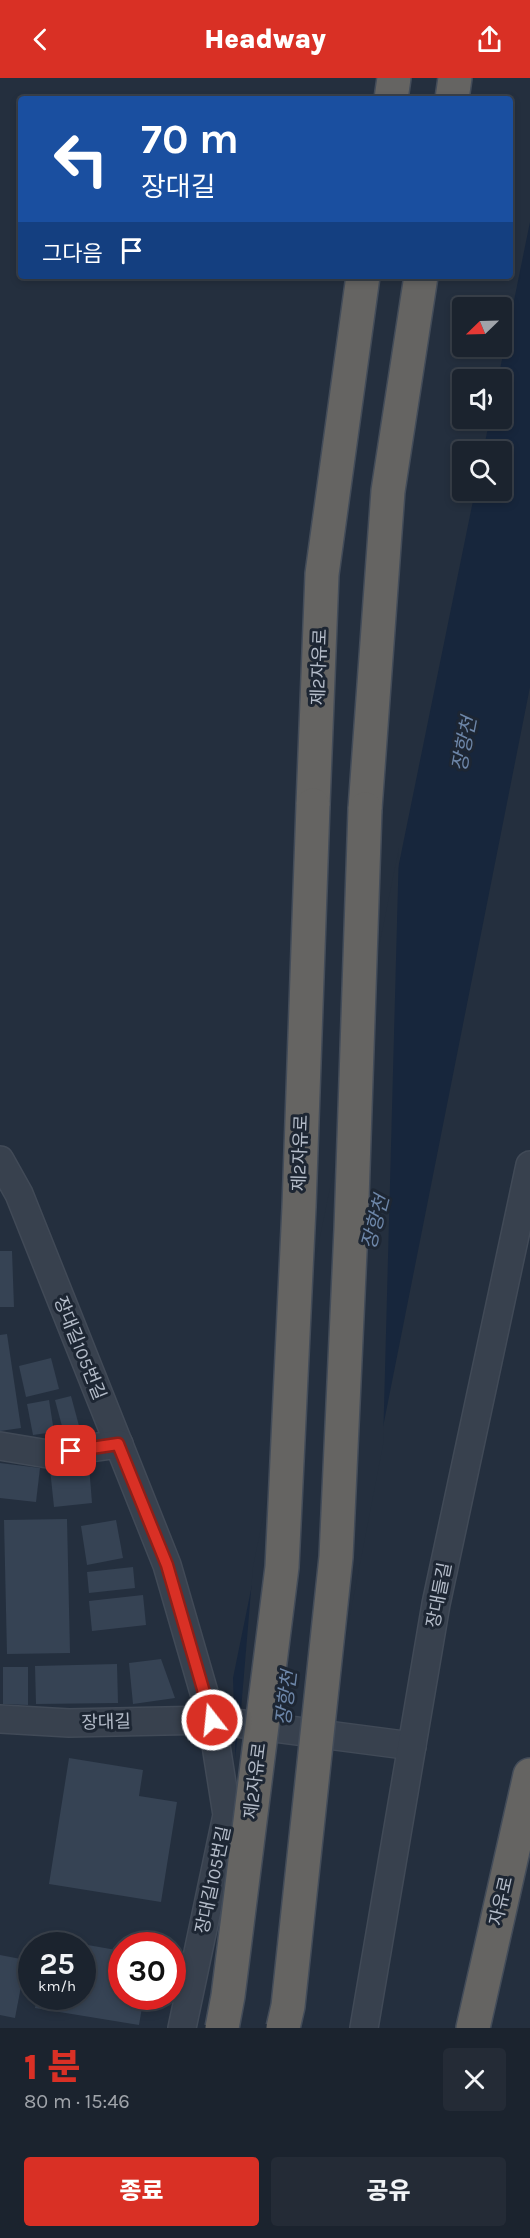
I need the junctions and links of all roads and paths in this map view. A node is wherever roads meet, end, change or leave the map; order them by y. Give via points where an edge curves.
1 (394, 78) edge
2 (455, 78) edge
3 (391, 96) edge
4 (452, 96) edge
5 (363, 279) edge
6 (421, 279) edge
7 (0, 1160) edge
8 (530, 1165) edge
9 (118, 1444) junction
10 (0, 1446) edge
11 (0, 1719) edge
12 (219, 1720) junction
13 (403, 1745) junction
14 (530, 1775) edge
15 (182, 2028) edge
16 (222, 2028) edge
17 (284, 2028) edge
18 (364, 2028) edge
19 (473, 2028) edge

1 - 3 highway
2 - 4 highway
5 - 16 highway, 제2자유로, bridge via 322,574 282,1567
6 - 17 highway, bridge via 388,491 365,809 336,1557
7 - 9 street, 장대길105번길 via 19,1194
8 - 13 street, 장대들길
9 - 10 street via 48,1454
9 - 12 street, 장대길105번길 via 167,1565
11 - 12 street, 장대길 via 69,1723
12 - 13 street, 장대길, bridge
12 - 15 street, 장대길105번길 via 227,1815
13 - 18 street, 장대들길
14 - 19 highway, 자유로

